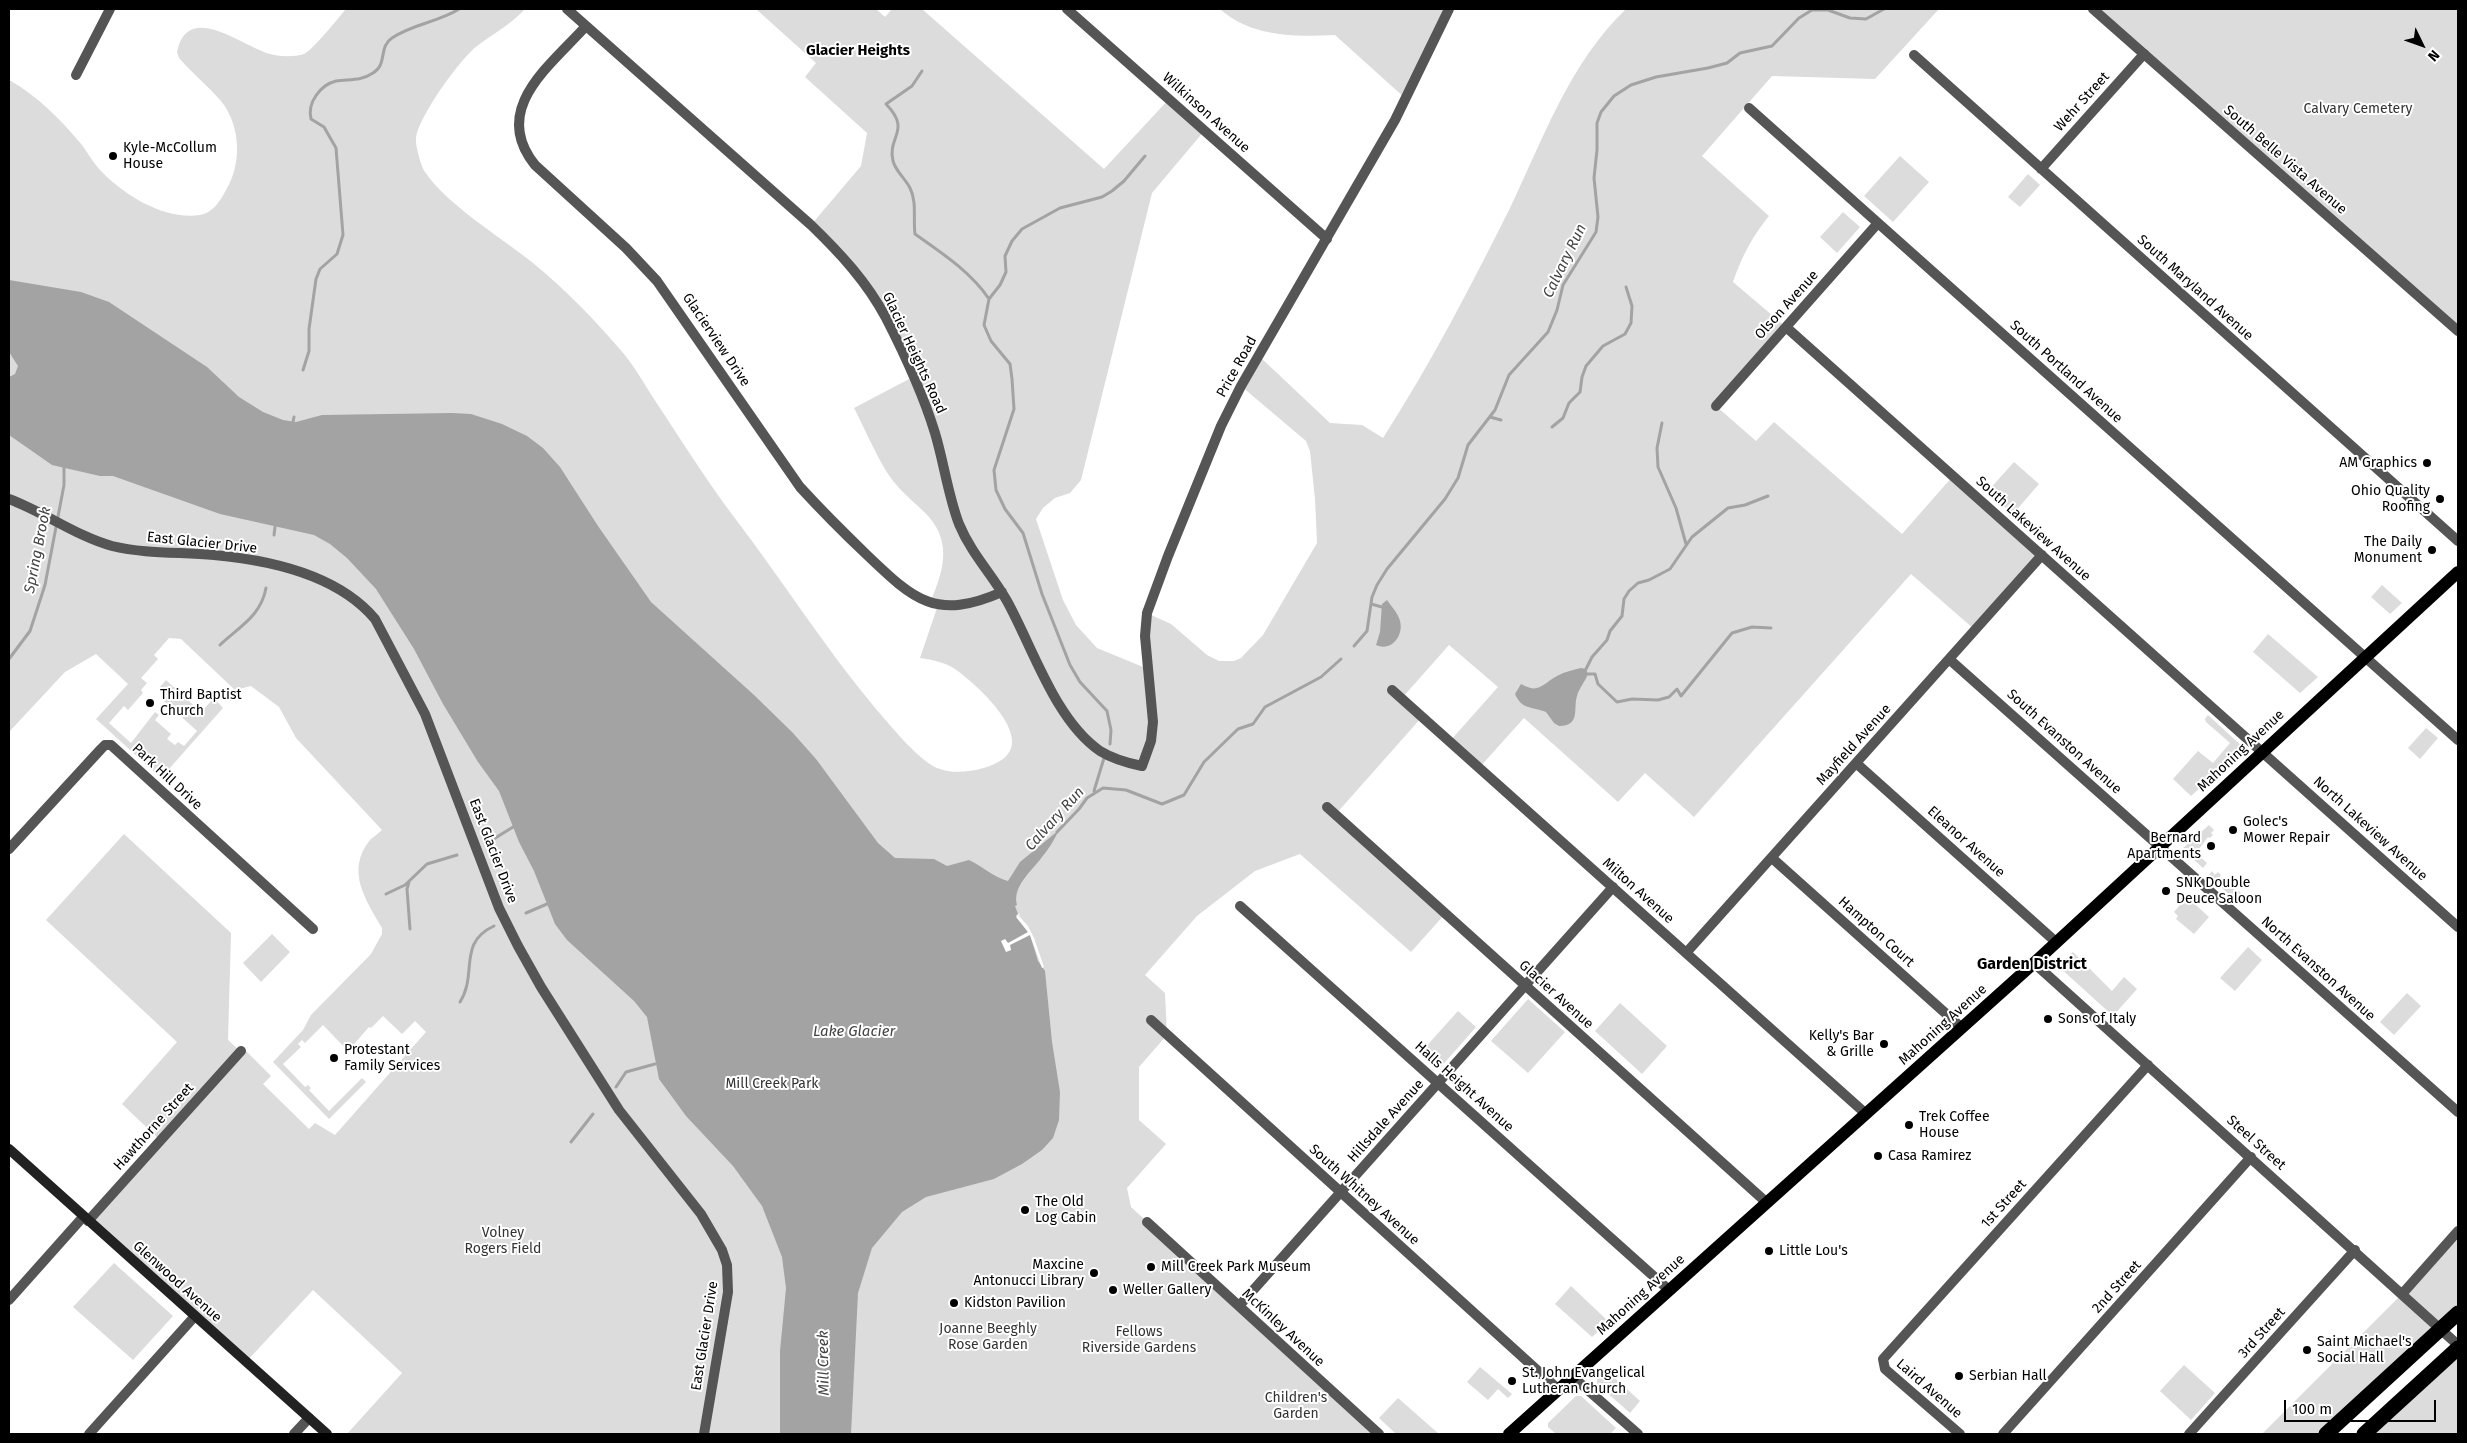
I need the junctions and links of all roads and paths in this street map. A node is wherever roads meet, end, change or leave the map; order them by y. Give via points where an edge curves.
1 (110, 9) edge
2 (567, 9) edge
3 (1067, 9) edge
4 (1449, 9) edge
5 (2093, 9) edge
6 (586, 26) junction
7 (2144, 54) junction
8 (1914, 55) dead end
9 (76, 75) dead end
10 (1749, 108) dead end
11 (2041, 169) junction
12 (1878, 223) junction
13 (1327, 239) junction
14 (1786, 327) junction
15 (2458, 331) edge
16 (1716, 406) dead end
17 (9, 499) edge
18 (2458, 541) edge
19 (2042, 555) junction
20 (2458, 572) edge
21 (1002, 592) junction
22 (2366, 657) junction
23 (1950, 659) junction
24 (1392, 690) dead end
25 (2458, 740) edge
26 (2263, 752) junction
27 (1856, 763) junction
28 (1142, 766) joint
29 (1327, 808) dead end
30 (2160, 847) junction
31 (9, 848) edge
32 (1772, 858) junction
33 (1613, 887) junction
34 (1240, 906) dead end
35 (2458, 927) edge
36 (313, 930) dead end
37 (2056, 942) junction
38 (1686, 953) junction
39 (2034, 963) junction
40 (1525, 986) junction
41 (1151, 1020) dead end
42 (1962, 1028) junction
43 (241, 1051) dead end
44 (2148, 1064) junction
45 (1438, 1083) junction
46 (2458, 1112) edge
47 (1865, 1114) junction
48 (9, 1149) edge
49 (2251, 1157) junction
50 (1341, 1192) junction
51 (1766, 1202) junction
52 (86, 1219) junction
53 (1147, 1222) dead end
54 (2458, 1231) edge
55 (2356, 1250) junction
56 (1669, 1290) junction
57 (2403, 1293) junction
58 (9, 1300) edge
59 (1239, 1306) junction
60 (2458, 1312) edge
61 (195, 1316) junction
62 (2458, 1346) edge
63 (1882, 1362) joint
64 (1574, 1377) junction
65 (1559, 1390) junction
66 (309, 1418) junction
67 (88, 1434) edge
68 (294, 1434) edge
69 (327, 1434) edge
70 (704, 1434) edge
71 (1379, 1434) edge
72 (1509, 1434) edge
73 (1638, 1434) edge
74 (1960, 1434) edge
75 (2003, 1434) edge
76 (2190, 1434) edge
77 (2326, 1434) edge
78 (2364, 1434) edge

1 - 9 street
2 - 6 street, Glacier Heights Road
3 - 13 street, Wilkinson Avenue
4 - 13 street, Price Road via 1395,120
5 - 7 street, South Belle Vista Avenue
6 - 21 street, Glacier Heights Road via 811,225 864,282 886,319 928,410 959,524 977,559
6 - 21 street, Glacierview Drive via 522,102 517,122 524,152 657,281 800,487 896,583 920,599 942,605 972,604
7 - 11 street, Wehr Street
7 - 15 street, South Belle Vista Avenue
8 - 11 street, South Maryland Avenue
10 - 12 street, South Portland Avenue
11 - 18 street, South Maryland Avenue
12 - 14 street, Olson Avenue
12 - 22 street, South Portland Avenue
13 - 28 street, Price Road via 1241,386 1221,426 1168,556 1148,613 1145,636 1153,722 1151,741
14 - 16 street, Olson Avenue
14 - 19 street, South Lakeview Avenue
17 - 70 street, East Glacier Drive via 91,538 123,548 189,556 212,555 282,568 314,578 348,594 375,619 425,714 499,908 518,946 619,1110 702,1214 722,1250 727,1265 728,1292
19 - 23 street, Mayfield Avenue
19 - 26 street, South Lakeview Avenue
20 - 22 main road, Mahoning Avenue
21 - 28 street, Glacier Heights Road via 1071,722 1100,751 1121,762
22 - 25 street, South Portland Avenue
22 - 26 main road, Mahoning Avenue
23 - 27 street, Mayfield Avenue
23 - 30 street, South Evanston Avenue
24 - 33 street, Milton Avenue
26 - 30 main road, Mahoning Avenue
26 - 35 street, North Lakeview Avenue
27 - 32 street, Mayfield Avenue
27 - 37 street, Eleanor Avenue
29 - 40 street, Glacier Avenue
30 - 37 main road, Mahoning Avenue
30 - 46 street, North Evanston Avenue
31 - 36 street, Park Hill Drive via 101,749 112,745
32 - 38 street, Mayfield Avenue
32 - 42 street, Hampton Court
33 - 38 street, Milton Avenue
33 - 40 street, Hillsdale Avenue
34 - 45 street, Halls Height Avenue
37 - 39 main road, Mahoning Avenue
38 - 47 street, Milton Avenue
39 - 42 main road, Mahoning Avenue
39 - 44 street, Steel Street
40 - 45 street, Hillsdale Avenue
40 - 51 street, Glacier Avenue
41 - 50 street, South Whitney Avenue
42 - 47 main road, Mahoning Avenue
43 - 52 street, Hawthorne Street
44 - 49 street, Steel Street
44 - 63 street, 1st Street
45 - 50 street, Hillsdale Avenue
45 - 56 street, Halls Height Avenue
47 - 51 main road, Mahoning Avenue
48 - 52 main road, Glenwood Avenue
49 - 55 street, Steel Street
49 - 75 street, 2nd Street
50 - 59 street, Hillsdale Avenue
50 - 65 street, South Whitney Avenue
51 - 56 main road, Mahoning Avenue
52 - 58 street, Hawthorne Street
52 - 61 main road, Glenwood Avenue
53 - 59 street, McKinley Avenue
54 - 57 street
55 - 57 street, Steel Street
55 - 76 street, 3rd Street
56 - 64 main road, Mahoning Avenue
57 - 62 street, Steel Street
59 - 71 street, McKinley Avenue
60 - 77 highway
61 - 66 main road, Glenwood Avenue
61 - 67 street
62 - 78 highway
63 - 74 street, Laird Avenue via 1885,1369
64 - 65 main road, Mahoning Avenue
64 - 73 street
65 - 72 main road, Mahoning Avenue
66 - 68 street
66 - 69 main road, Glenwood Avenue

